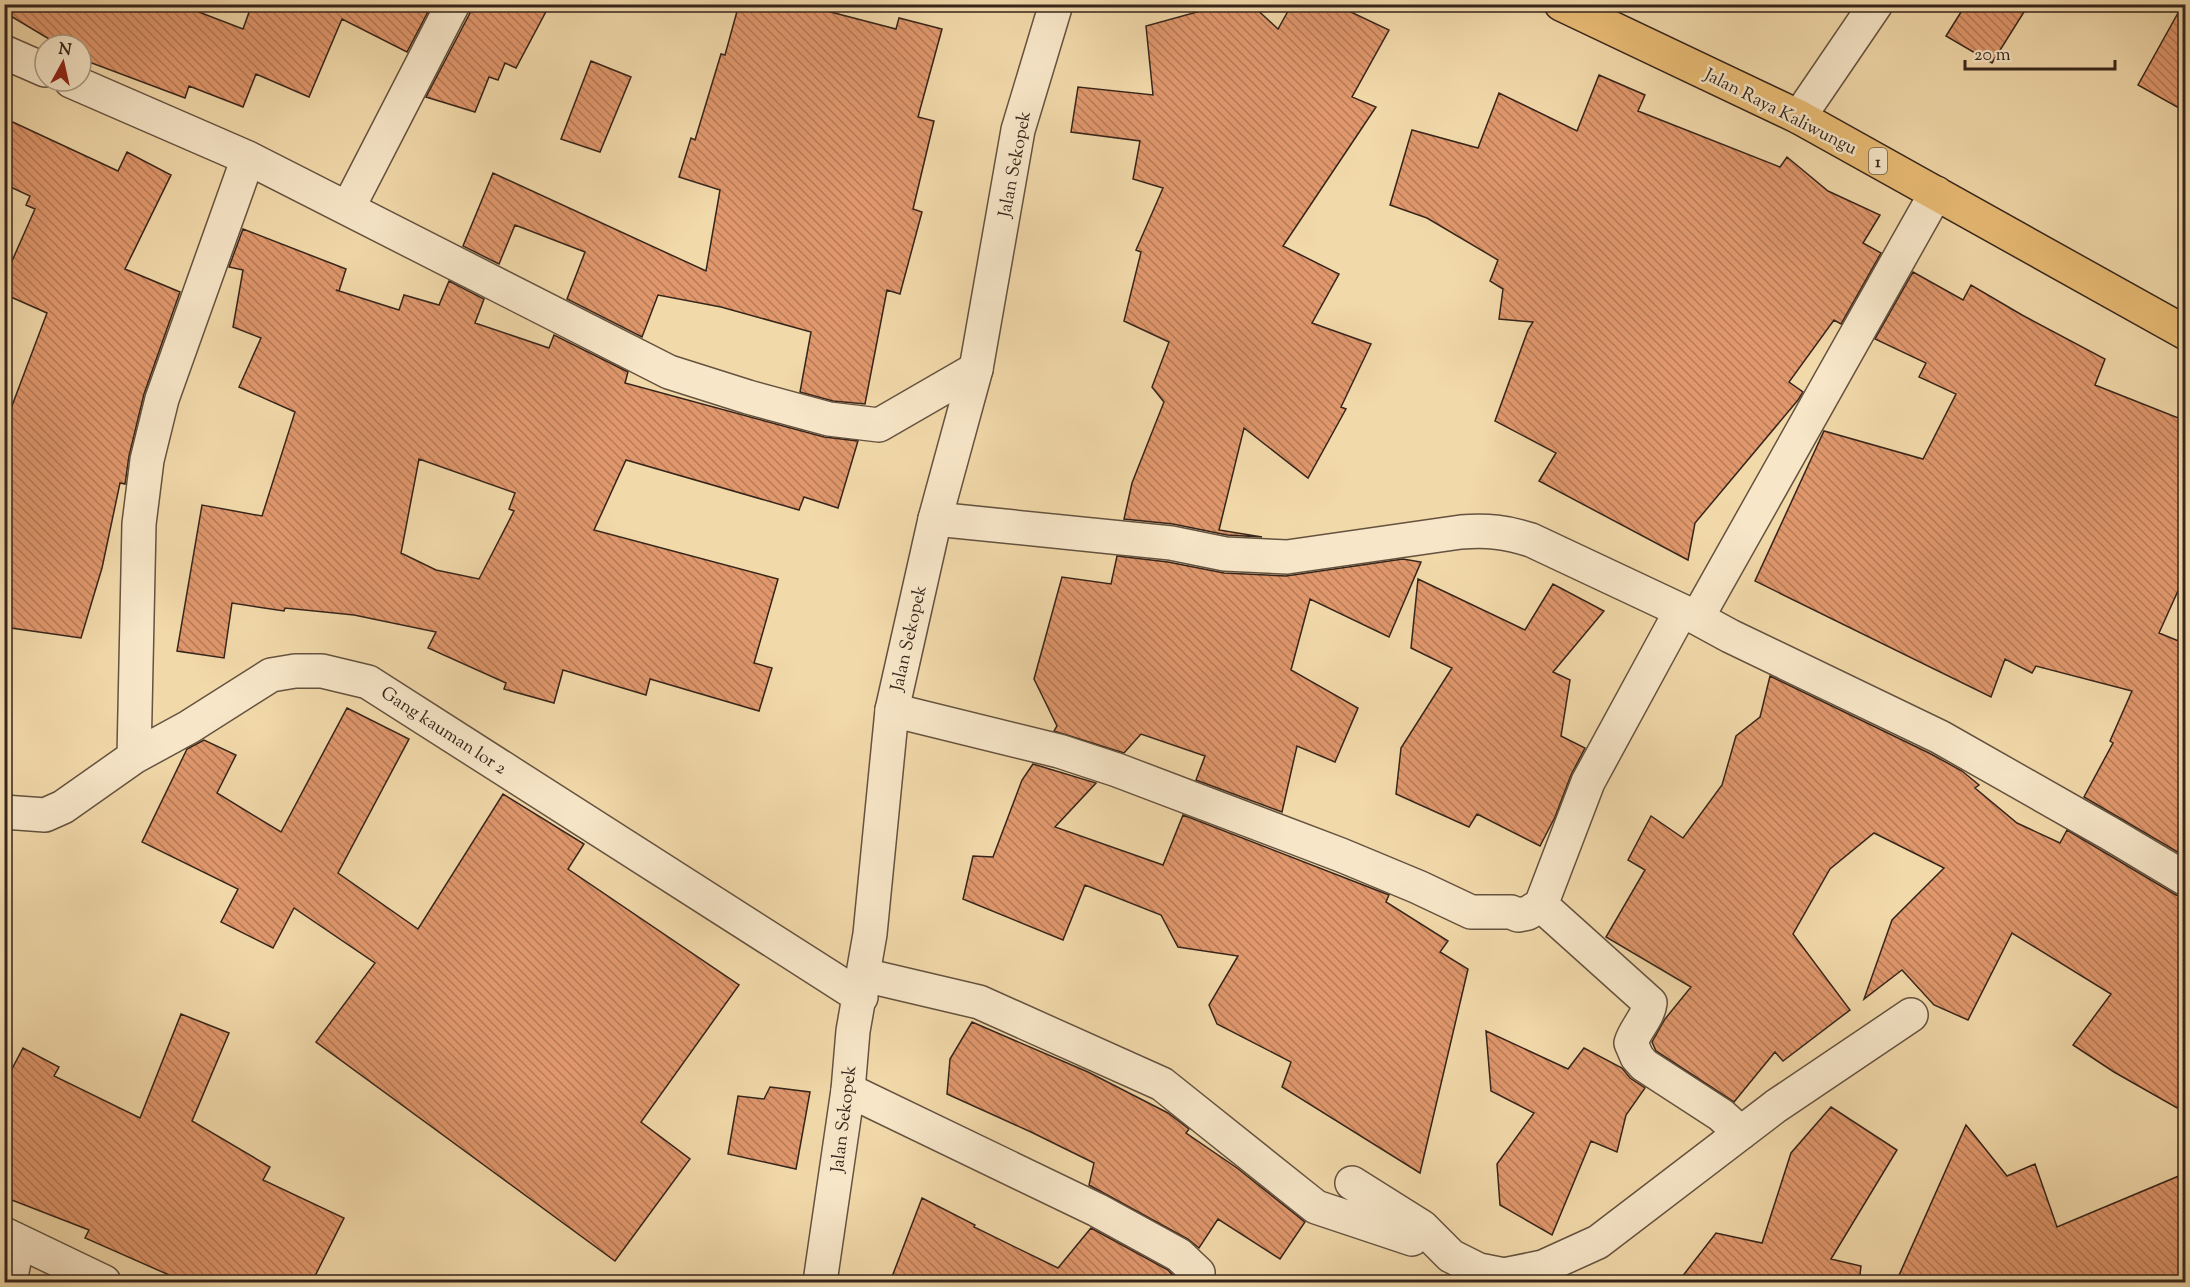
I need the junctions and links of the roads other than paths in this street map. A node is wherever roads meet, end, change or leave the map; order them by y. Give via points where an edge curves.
1 (453, 4) edge
2 (1056, 4) edge
3 (1561, 4) edge
4 (1876, 4) edge
5 (4, 52) edge
6 (33, 65) edge
7 (93, 91) edge
8 (1799, 117) junction
9 (248, 158) junction
10 (1936, 193) junction
11 (348, 208) junction
12 (2186, 333) edge
13 (976, 369) junction
14 (935, 519) junction
15 (1689, 615) junction
16 (892, 710) junction
17 (134, 757) junction
18 (4, 812) edge
19 (2186, 879) edge
20 (1541, 905) junction
21 (862, 989) junction
22 (1911, 1015) dead end
23 (848, 1090) junction
24 (1741, 1133) junction
25 (1352, 1183) dead end
26 (1417, 1233) junction
27 (11, 1238) edge
28 (10, 1282) edge
29 (104, 1282) edge
30 (820, 1282) edge
31 (1197, 1282) edge

1 - 11 street
2 - 13 street, Jalan Sekopek via 1018,130
3 - 8 main road, Jalan Raya Kaliwungu / 1
4 - 8 street
5 - 6 street
7 - 9 street
8 - 10 main road, Jalan Raya Kaliwungu / 1
9 - 11 street
9 - 17 street via 162,399 147,460 139,524
10 - 12 main road, Jalan Raya Kaliwungu / 1
10 - 15 street
11 - 13 street via 669,372 830,419 879,425
13 - 14 street, Jalan Sekopek
14 - 15 street via 1171,543 1225,554 1287,557 1490,530 1532,540
14 - 16 street, Jalan Sekopek
15 - 19 street via 1940,736
15 - 20 street via 1588,782
16 - 20 street via 1059,751 1117,770 1341,855 1471,912 1518,915
16 - 21 street, Jalan Sekopek
17 - 18 street, Gang kauman lor 2 via 63,807 45,815
17 - 21 street, Gang kauman lor 2 via 271,675 322,671 368,682
20 - 24 street via 1650,1004 1631,1043 1644,1065
21 - 23 street, Jalan Sekopek
21 - 26 street, Gang kauman lor 2 via 979,1002 1162,1084 1316,1207
22 - 24 street
23 - 30 street, Jalan Sekopek
23 - 31 street via 1097,1210 1179,1255 1198,1273
24 - 26 street via 1598,1242 1543,1267 1504,1275 1479,1270
25 - 26 street
27 - 28 street
27 - 29 street

